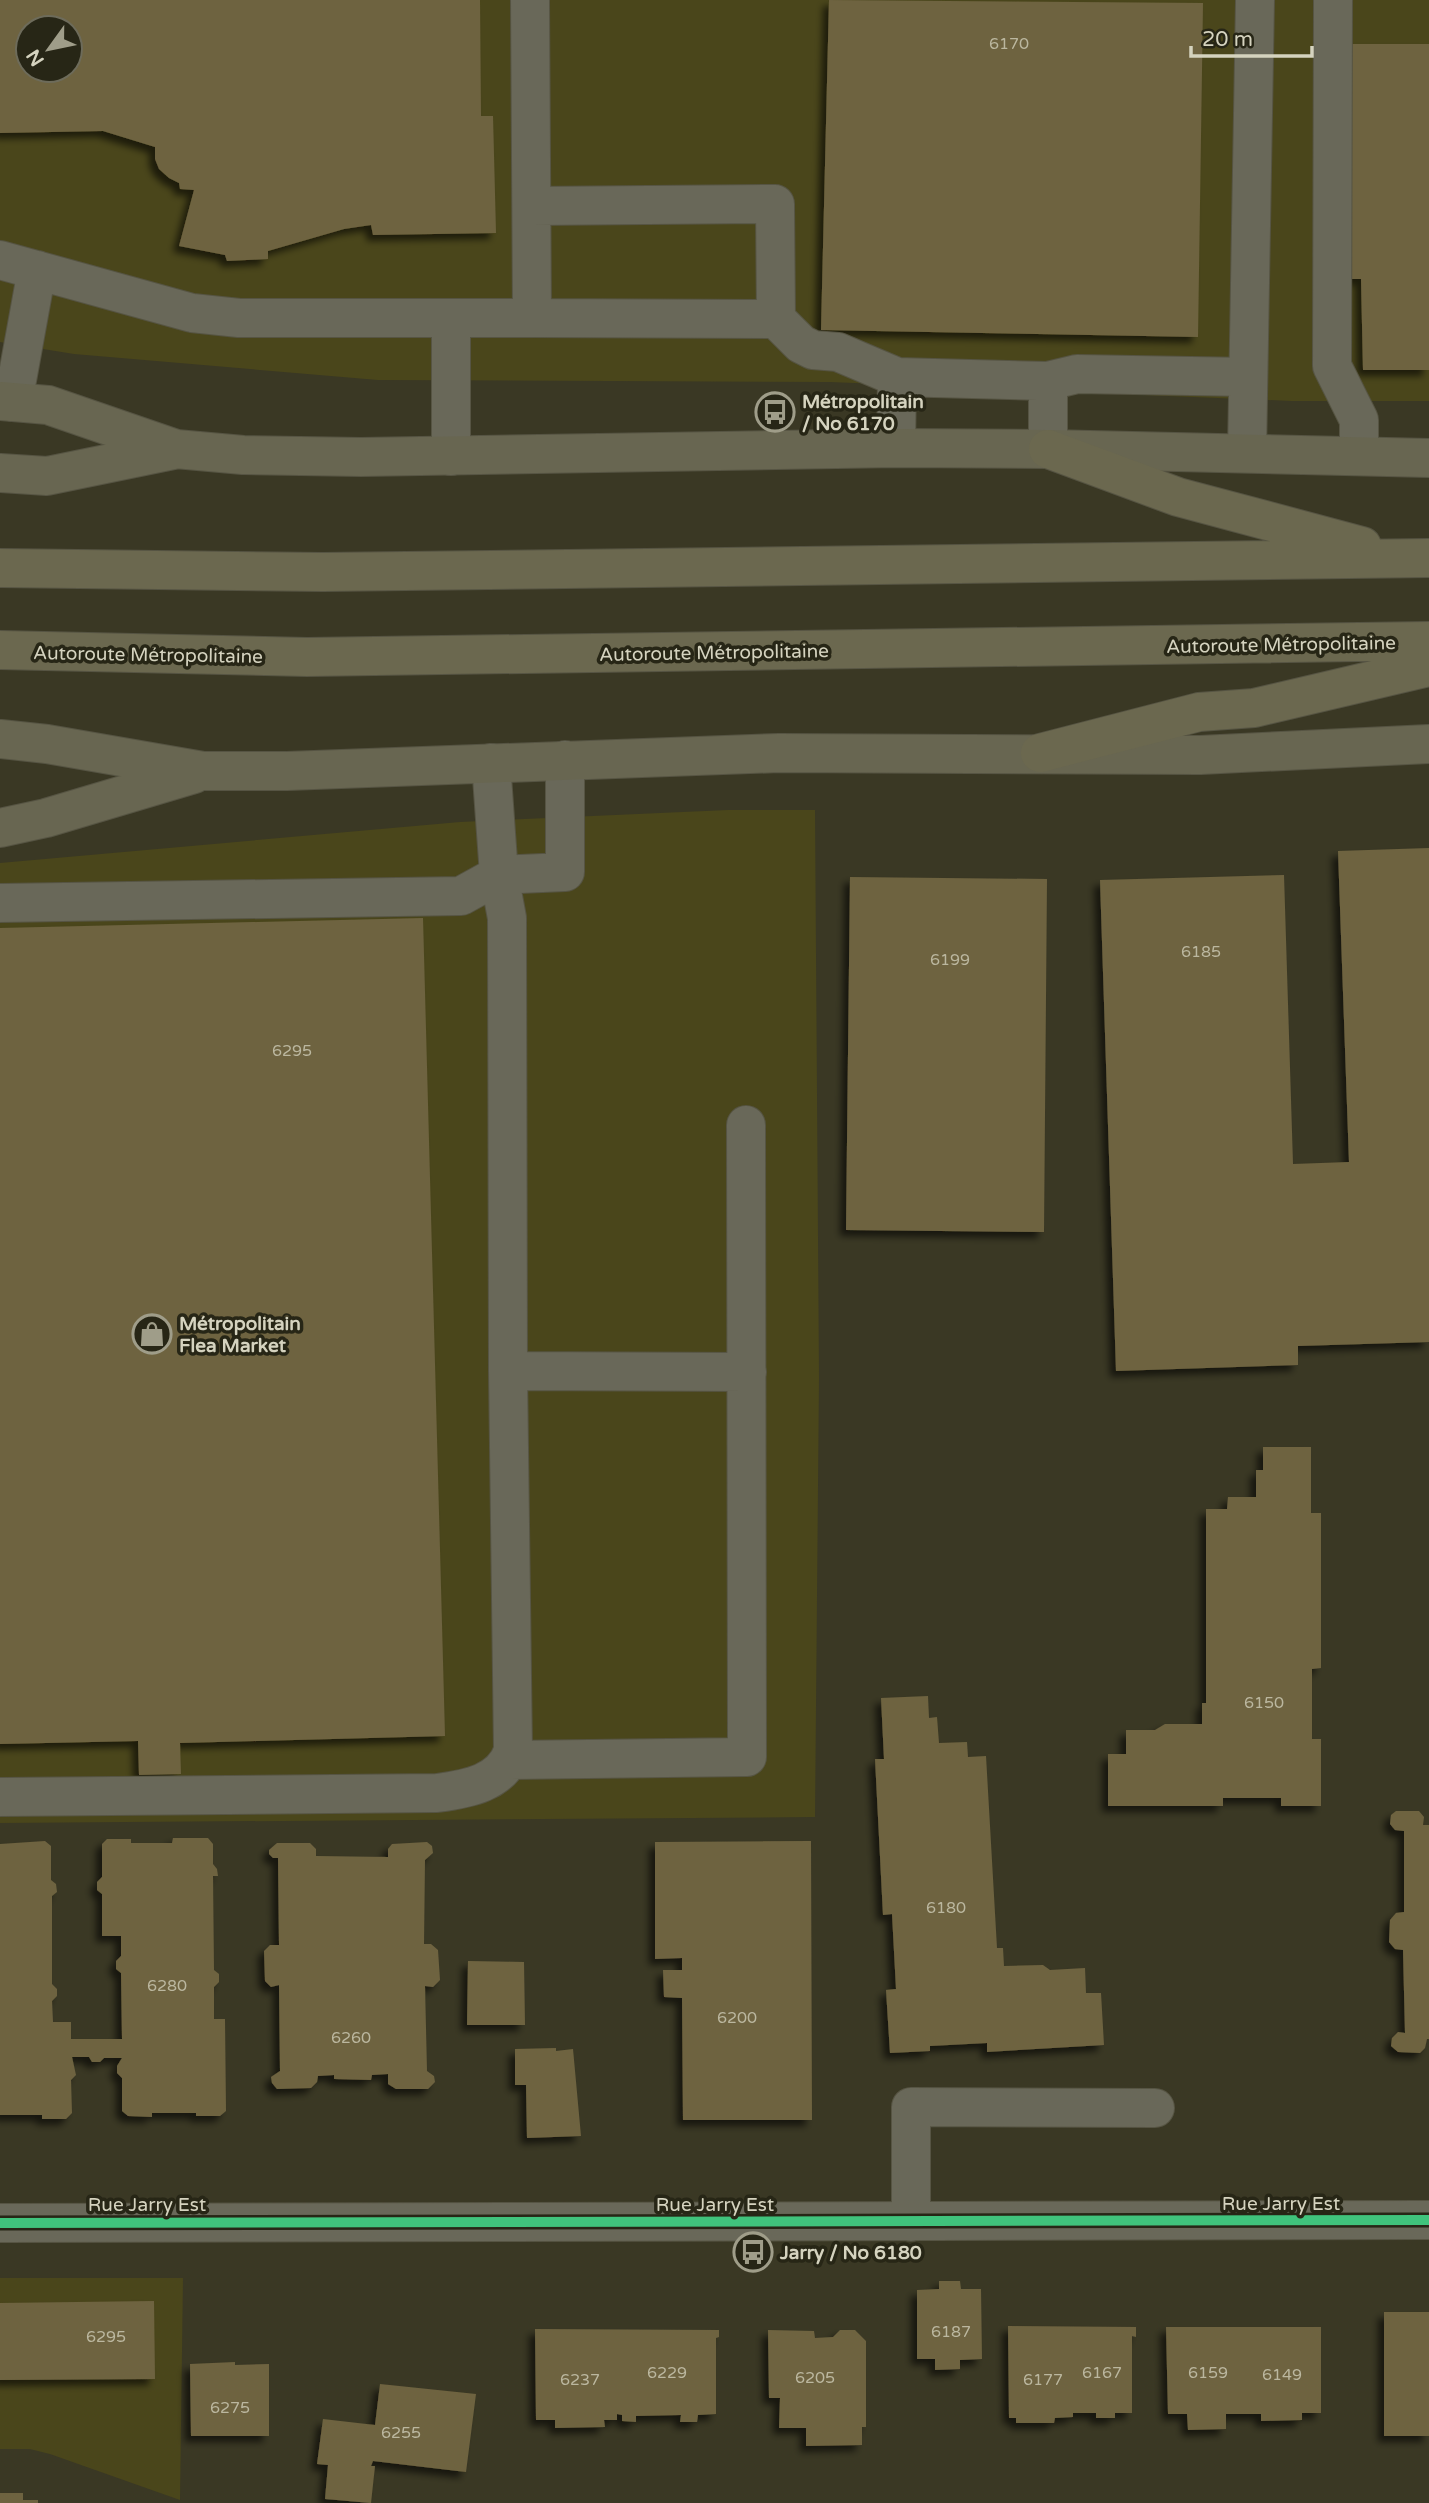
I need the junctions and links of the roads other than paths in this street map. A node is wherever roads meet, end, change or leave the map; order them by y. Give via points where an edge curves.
1 (530, 0) edge
2 (1255, 0) edge
3 (1333, 0) edge
4 (532, 206) junction
5 (0, 260) edge
6 (37, 270) junction
7 (451, 318) junction
8 (532, 318) junction
9 (775, 319) junction
10 (897, 377) junction
11 (1248, 377) junction
12 (1048, 381) junction
13 (6, 402) edge
14 (896, 448) junction
15 (176, 449) junction
16 (1048, 449) junction
17 (1247, 453) junction
18 (451, 456) junction
19 (1359, 456) junction
20 (1429, 458) edge
21 (0, 474) edge
22 (1419, 558) edge
23 (0, 568) edge
24 (1429, 640) edge
25 (0, 650) edge
26 (1429, 667) edge
27 (0, 739) edge
28 (1429, 744) edge
29 (1040, 753) junction
30 (565, 760) junction
31 (491, 763) junction
32 (203, 771) junction
33 (0, 813) edge
34 (46, 818) junction
35 (0, 828) edge
36 (499, 875) junction
37 (0, 903) edge
38 (746, 1125) dead end
39 (508, 1371) junction
40 (747, 1372) junction
41 (510, 1760) junction
42 (0, 1797) edge
43 (1154, 2108) dead end
44 (1429, 2220) edge
45 (0, 2222) edge
46 (911, 2222) junction

1 - 4 street
2 - 11 street
3 - 19 street via 1332,366 1359,420
4 - 8 street
4 - 9 street via 775,204
5 - 6 street
6 - 7 street via 192,313 239,318
6 - 13 street
7 - 8 street
7 - 18 street
8 - 9 street
9 - 10 street via 801,344 838,352
10 - 12 street
10 - 14 street
11 - 12 street via 1077,374
11 - 17 street
12 - 16 street
13 - 15 main road via 48,405
14 - 16 main road
14 - 18 main road
15 - 18 main road via 298,456
15 - 21 main road via 47,476
16 - 17 main road
16 - 22 highway via 1178,497
17 - 19 main road
19 - 20 main road
22 - 23 highway via 337,572
24 - 25 highway, Autoroute Métropolitaine via 307,657
26 - 29 highway via 1254,708 1199,712
27 - 32 main road
28 - 29 main road via 1200,755
29 - 30 main road via 779,753
30 - 31 main road
30 - 36 street via 565,872
31 - 32 main road
31 - 36 street
32 - 34 main road
33 - 34 main road
34 - 35 main road
36 - 37 street via 461,895
36 - 39 street via 508,918
38 - 40 street
39 - 40 street
39 - 41 street
40 - 41 street via 747,1757
41 - 42 street via 495,1776 468,1788 438,1793
43 - 46 street via 911,2107
44 - 46 street, Rue Jarry Est
45 - 46 street, Rue Jarry Est

